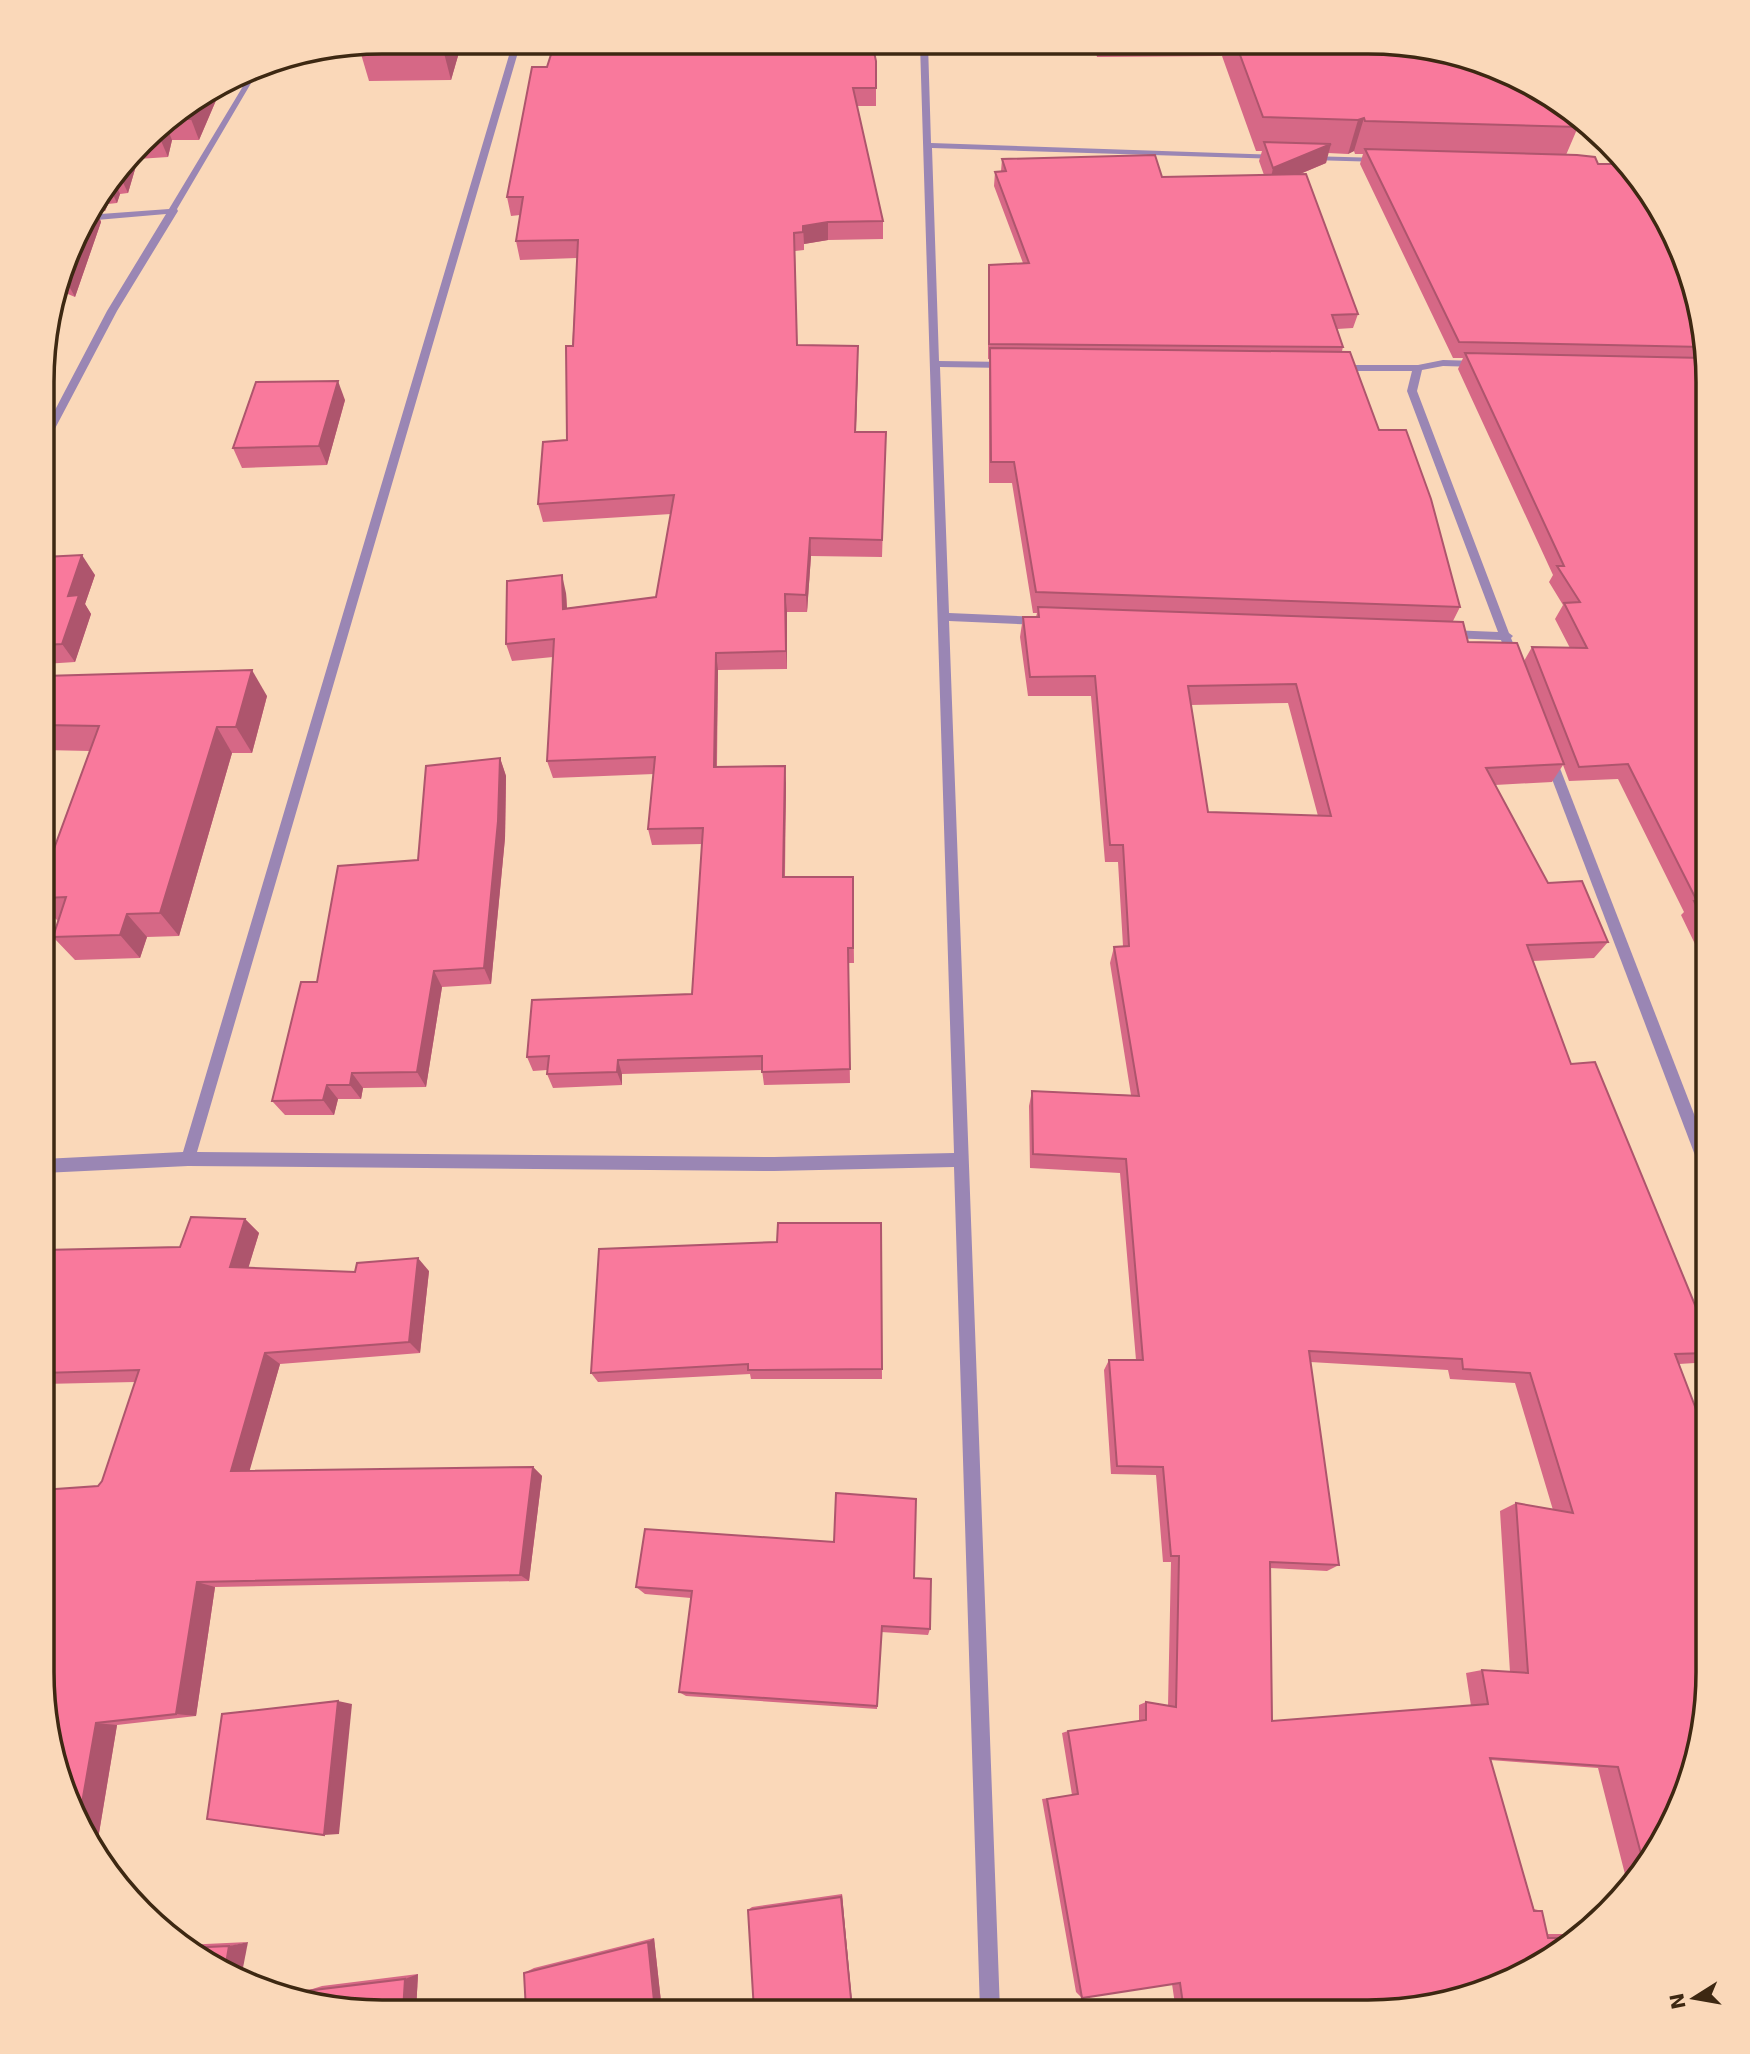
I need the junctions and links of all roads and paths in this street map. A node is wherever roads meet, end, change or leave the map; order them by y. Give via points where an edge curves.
1 (513, 54) edge
2 (924, 54) edge
3 (249, 83) edge
4 (928, 145) junction
5 (1288, 157) edge
6 (1302, 157) edge
7 (1385, 160) edge
8 (174, 211) junction
9 (99, 217) edge
10 (935, 364) junction
11 (1485, 364) edge
12 (1018, 365) edge
13 (1321, 368) edge
14 (1418, 368) junction
15 (54, 421) edge
16 (943, 617) junction
17 (1053, 621) edge
18 (1438, 634) edge
19 (1507, 636) junction
20 (1517, 669) edge
21 (1545, 745) edge
22 (1696, 1142) edge
23 (188, 1159) junction
24 (962, 1160) junction
25 (54, 1165) edge
26 (990, 2000) edge

1 - 23 street
2 - 4 street
3 - 8 street
4 - 5 street
4 - 10 street
6 - 7 street
8 - 9 street
8 - 15 street via 112,311
10 - 12 street
10 - 16 street
11 - 14 street via 1443,363
13 - 14 street
14 - 19 street via 1412,391
16 - 17 street
16 - 24 street
18 - 19 street
19 - 20 street
21 - 22 street
23 - 24 street via 774,1164
23 - 25 street
24 - 26 street

